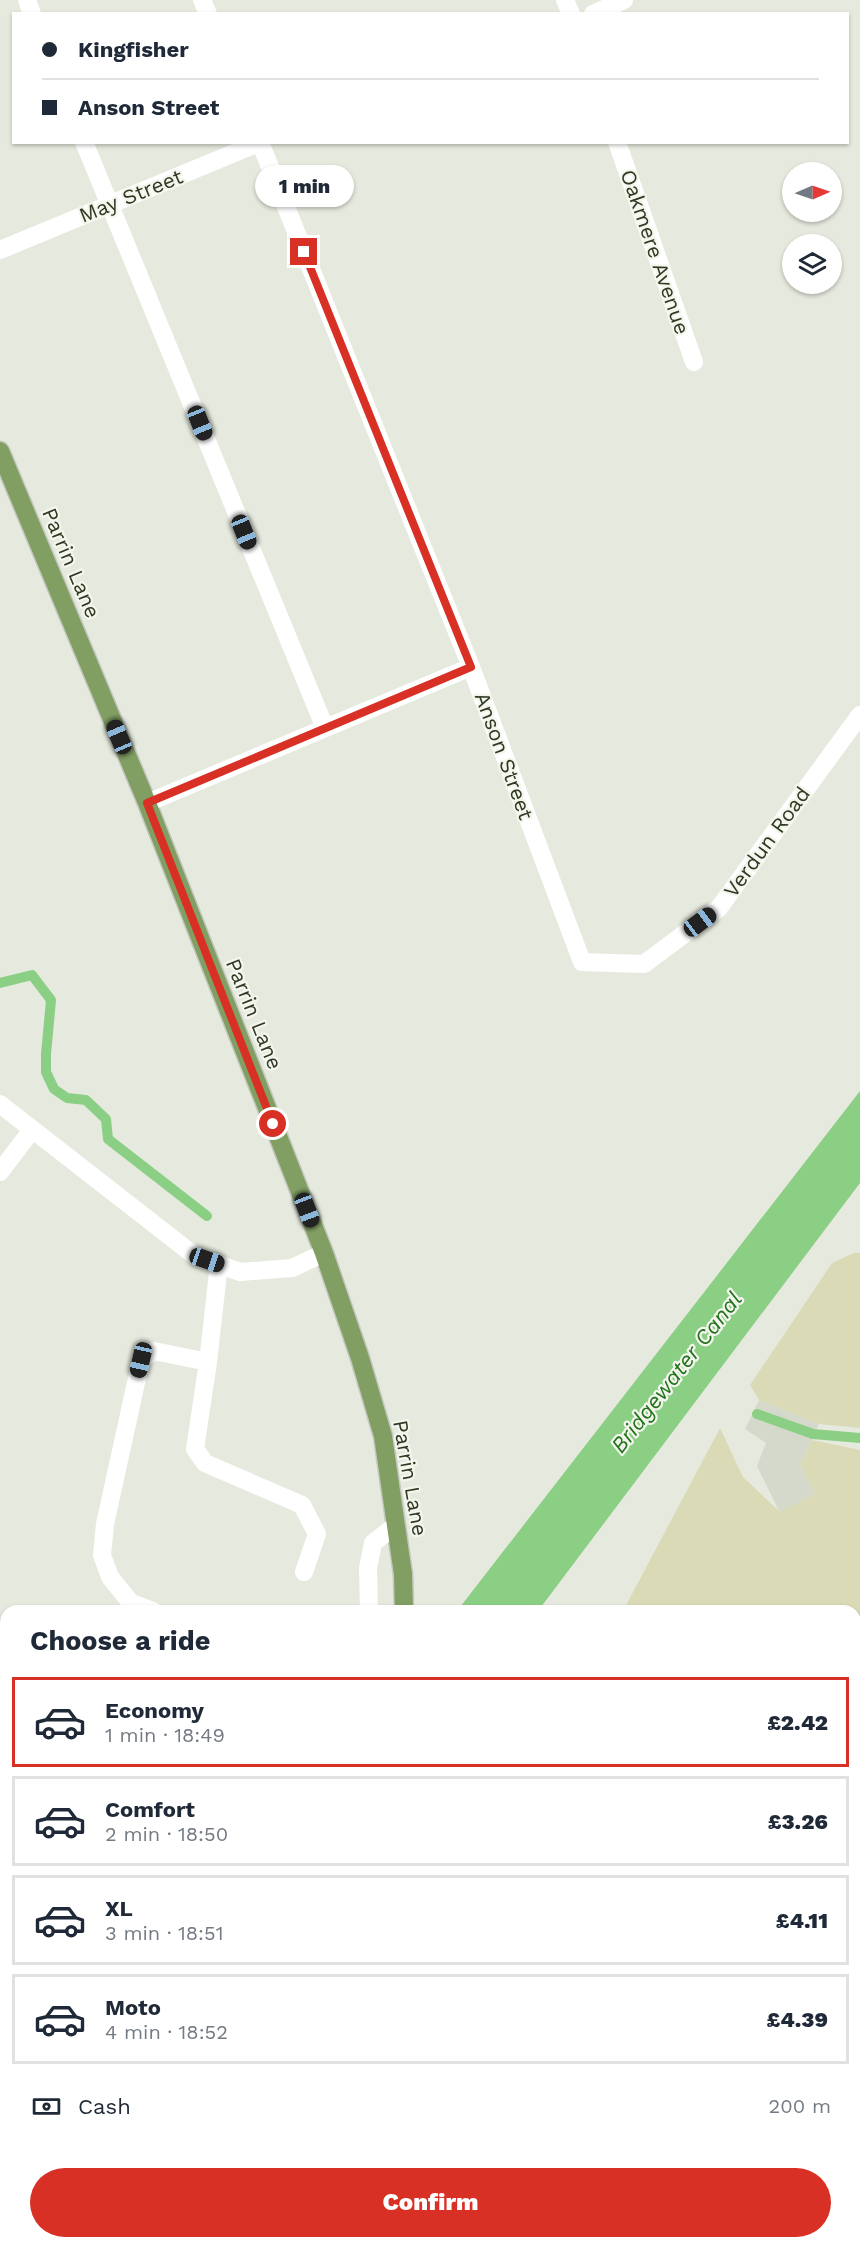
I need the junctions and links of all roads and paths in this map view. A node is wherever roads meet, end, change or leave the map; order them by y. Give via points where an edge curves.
1 (624, 0) edge
2 (597, 12) edge
3 (85, 144) edge
4 (259, 144) edge
5 (261, 144) edge
6 (617, 144) edge
7 (110, 205) junction
8 (0, 250) edge
9 (694, 362) dead end
10 (0, 451) edge
11 (471, 667) junction
12 (860, 716) edge
13 (325, 728) junction
14 (147, 803) junction
15 (559, 902) joint
16 (0, 1104) edge
17 (32, 1131) junction
18 (0, 1172) edge
19 (325, 1255) junction
20 (219, 1264) junction
21 (208, 1362) junction
22 (396, 1525) junction
23 (304, 1572) dead end
24 (136, 1605) edge
25 (369, 1605) edge
26 (404, 1605) edge

1 - 2 street
3 - 7 street
4 - 7 street, May Street
5 - 11 street, Anson Street
6 - 9 street, Oakmere Avenue
7 - 8 street, May Street
7 - 13 street
10 - 14 main road, Parrin Lane
11 - 13 street
11 - 15 street, Anson Street
12 - 15 street, Verdun Road via 719,908 644,964 582,962
13 - 14 street
14 - 19 main road, Parrin Lane
16 - 17 street
17 - 18 street
17 - 20 street via 195,1256
19 - 20 street via 292,1268 240,1272
19 - 22 main road, Parrin Lane via 383,1436
20 - 21 street
21 - 23 street via 195,1449 205,1462 302,1505 316,1534
21 - 24 street via 153,1351 141,1360 107,1513 102,1555 110,1577
22 - 25 street via 374,1543 368,1568
22 - 26 main road, Parrin Lane

